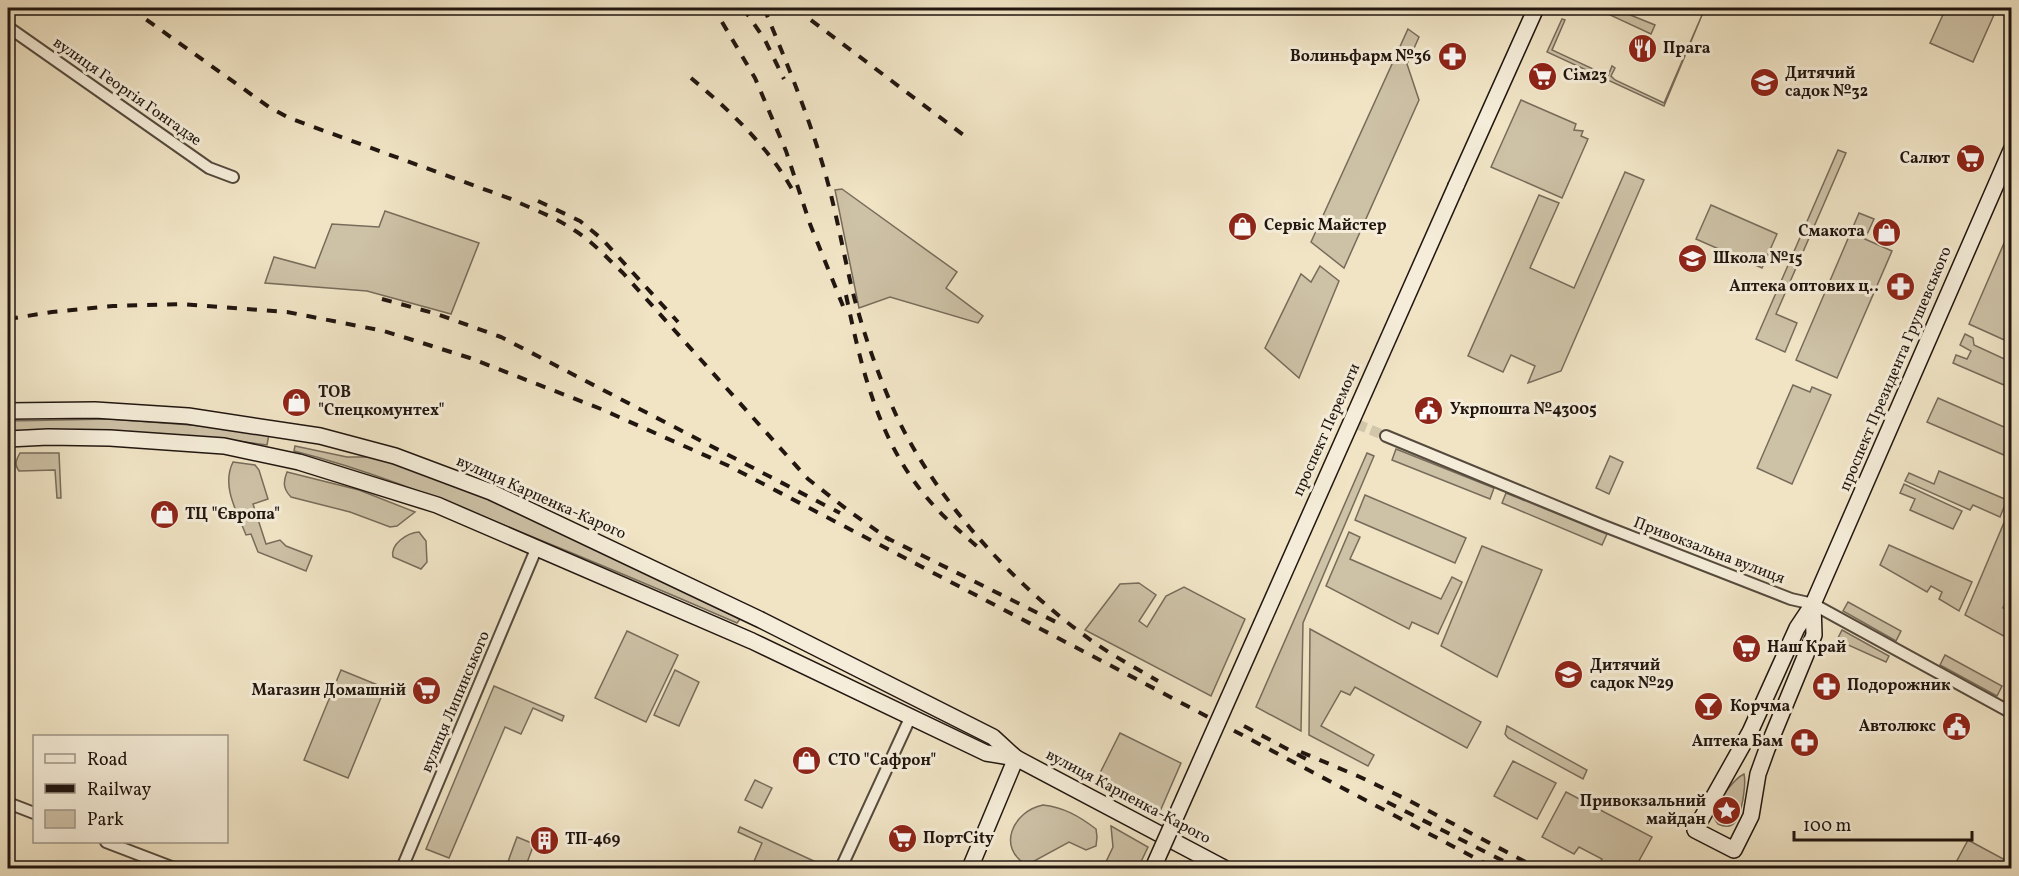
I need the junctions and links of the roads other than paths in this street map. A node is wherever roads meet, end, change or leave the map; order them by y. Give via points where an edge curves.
1 (1536, 8) edge
2 (8, 27) edge
3 (2012, 148) edge
4 (233, 177) dead end
5 (8, 411) edge
6 (280, 429) junction
7 (1386, 436) tunnel mouth
8 (8, 439) edge
9 (275, 456) junction
10 (537, 547) junction
11 (1813, 604) junction
12 (761, 620) junction
13 (752, 641) junction
14 (2012, 713) edge
15 (910, 716) junction
16 (1016, 758) junction
17 (8, 802) edge
18 (33, 813) edge
19 (109, 843) edge
20 (174, 868) edge
21 (402, 868) edge
22 (841, 868) edge
23 (970, 868) edge
24 (1153, 868) edge
25 (1224, 868) edge

1 - 24 main road, проспект Перемоги, bridge
2 - 4 street, вулиця Георгія Гонгадзе via 209,168
3 - 11 main road, проспект Президента Грушевського
5 - 6 main road, вулиця Карпенка-Карого via 94,410 188,416
6 - 9 main road
6 - 12 main road, вулиця Карпенка-Карого via 395,456 491,492
7 - 11 street, Привокзальна вулиця via 1625,534
8 - 9 main road, вулиця Карпенка-Карого via 110,438 224,446
9 - 10 main road, вулиця Карпенка-Карого via 437,505
10 - 13 main road, вулиця Карпенка-Карого
10 - 21 street, вулиця Липинського
11 - 11 main road via 1814,635 1767,749 1751,816 1734,850 1695,830 1750,732 1797,628
11 - 14 street, Привокзальна вулиця
12 - 13 main road
12 - 16 main road, вулиця Карпенка-Карого via 993,737
13 - 15 main road, вулиця Карпенка-Карого
15 - 16 main road, вулиця Карпенка-Карого via 986,753
15 - 22 street
16 - 23 main road
16 - 25 main road, вулиця Карпенка-Карого
17 - 18 street
19 - 20 street

